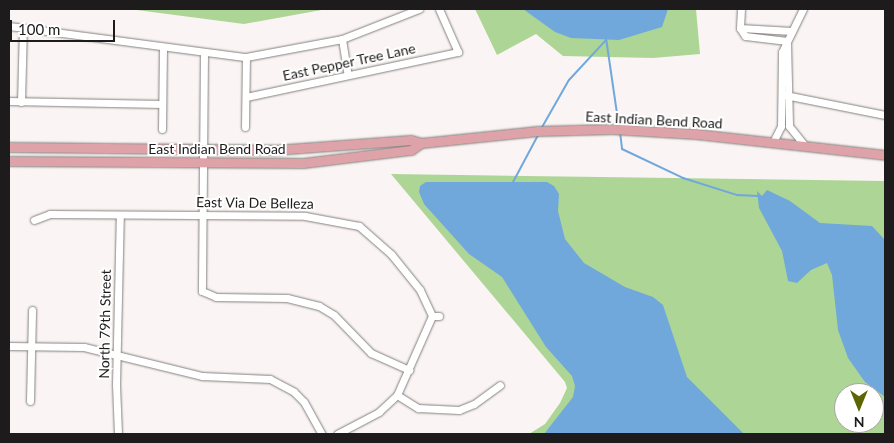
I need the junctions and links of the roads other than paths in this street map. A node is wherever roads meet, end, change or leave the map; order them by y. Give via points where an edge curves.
1 (419, 9) edge
2 (439, 9) edge
3 (741, 9) edge
4 (803, 9) edge
5 (9, 26) edge
6 (23, 28) junction
7 (740, 28) junction
8 (766, 29) junction
9 (792, 31) junction
10 (342, 39) junction
11 (766, 39) junction
12 (787, 41) junction
13 (163, 47) junction
14 (204, 53) junction
15 (246, 57) junction
16 (348, 75) junction
17 (784, 95) junction
18 (246, 97) junction
19 (9, 101) edge
20 (22, 102) junction
21 (162, 104) junction
22 (885, 115) edge
23 (245, 127) dead end
24 (162, 129) dead end
25 (773, 142) junction
26 (422, 143) junction
27 (805, 146) junction
28 (9, 147) edge
29 (203, 150) junction
30 (885, 155) edge
31 (9, 161) edge
32 (203, 162) junction
33 (120, 215) junction
34 (203, 215) junction
35 (34, 220) dead end
36 (32, 310) dead end
37 (9, 346) edge
38 (32, 346) junction
39 (116, 352) junction
40 (409, 370) junction
41 (500, 385) dead end
42 (397, 395) junction
43 (30, 401) dead end
44 (118, 434) edge
45 (322, 434) edge
46 (337, 434) edge

1 - 10 street
2 - 16 street, East Pepper Tree Lane via 458,52
3 - 7 street
4 - 9 street
5 - 6 street
6 - 13 street
6 - 20 street
7 - 8 street
7 - 11 street via 745,36
8 - 9 street
8 - 11 street
9 - 12 street
10 - 15 street
10 - 16 street
11 - 12 street
12 - 17 street via 782,52
13 - 14 street
13 - 21 street
14 - 15 street
14 - 29 street
15 - 18 street
16 - 18 street, East Pepper Tree Lane
17 - 22 street
17 - 25 street via 780,126
17 - 27 street via 789,126
18 - 23 street
19 - 20 street
20 - 21 street
21 - 24 street
25 - 26 main road, East Indian Bend Road via 623,129 526,132
25 - 27 main road, East Indian Bend Road
26 - 29 main road, East Indian Bend Road via 410,140 274,150
26 - 32 main road, East Indian Bend Road via 411,150 339,160
27 - 30 main road, East Indian Bend Road
28 - 29 main road, East Indian Bend Road
29 - 32 street
31 - 32 main road, East Indian Bend Road
32 - 34 street
33 - 34 street, East Via De Belleza
33 - 35 street, East Via De Belleza via 50,214
33 - 39 street, North 79th Street
34 - 40 street via 202,291 216,297 287,298 318,306 334,315 370,353
34 - 40 street, East Via De Belleza via 320,217 359,226 391,254 420,290 435,316
36 - 38 street
37 - 38 street
38 - 39 street via 84,347
38 - 43 street
39 - 44 street, North 79th Street
39 - 45 street via 191,374 257,377 282,384 304,402
40 - 42 street, East Via De Belleza
41 - 42 street via 474,404 459,410 418,408
42 - 46 street via 379,412

